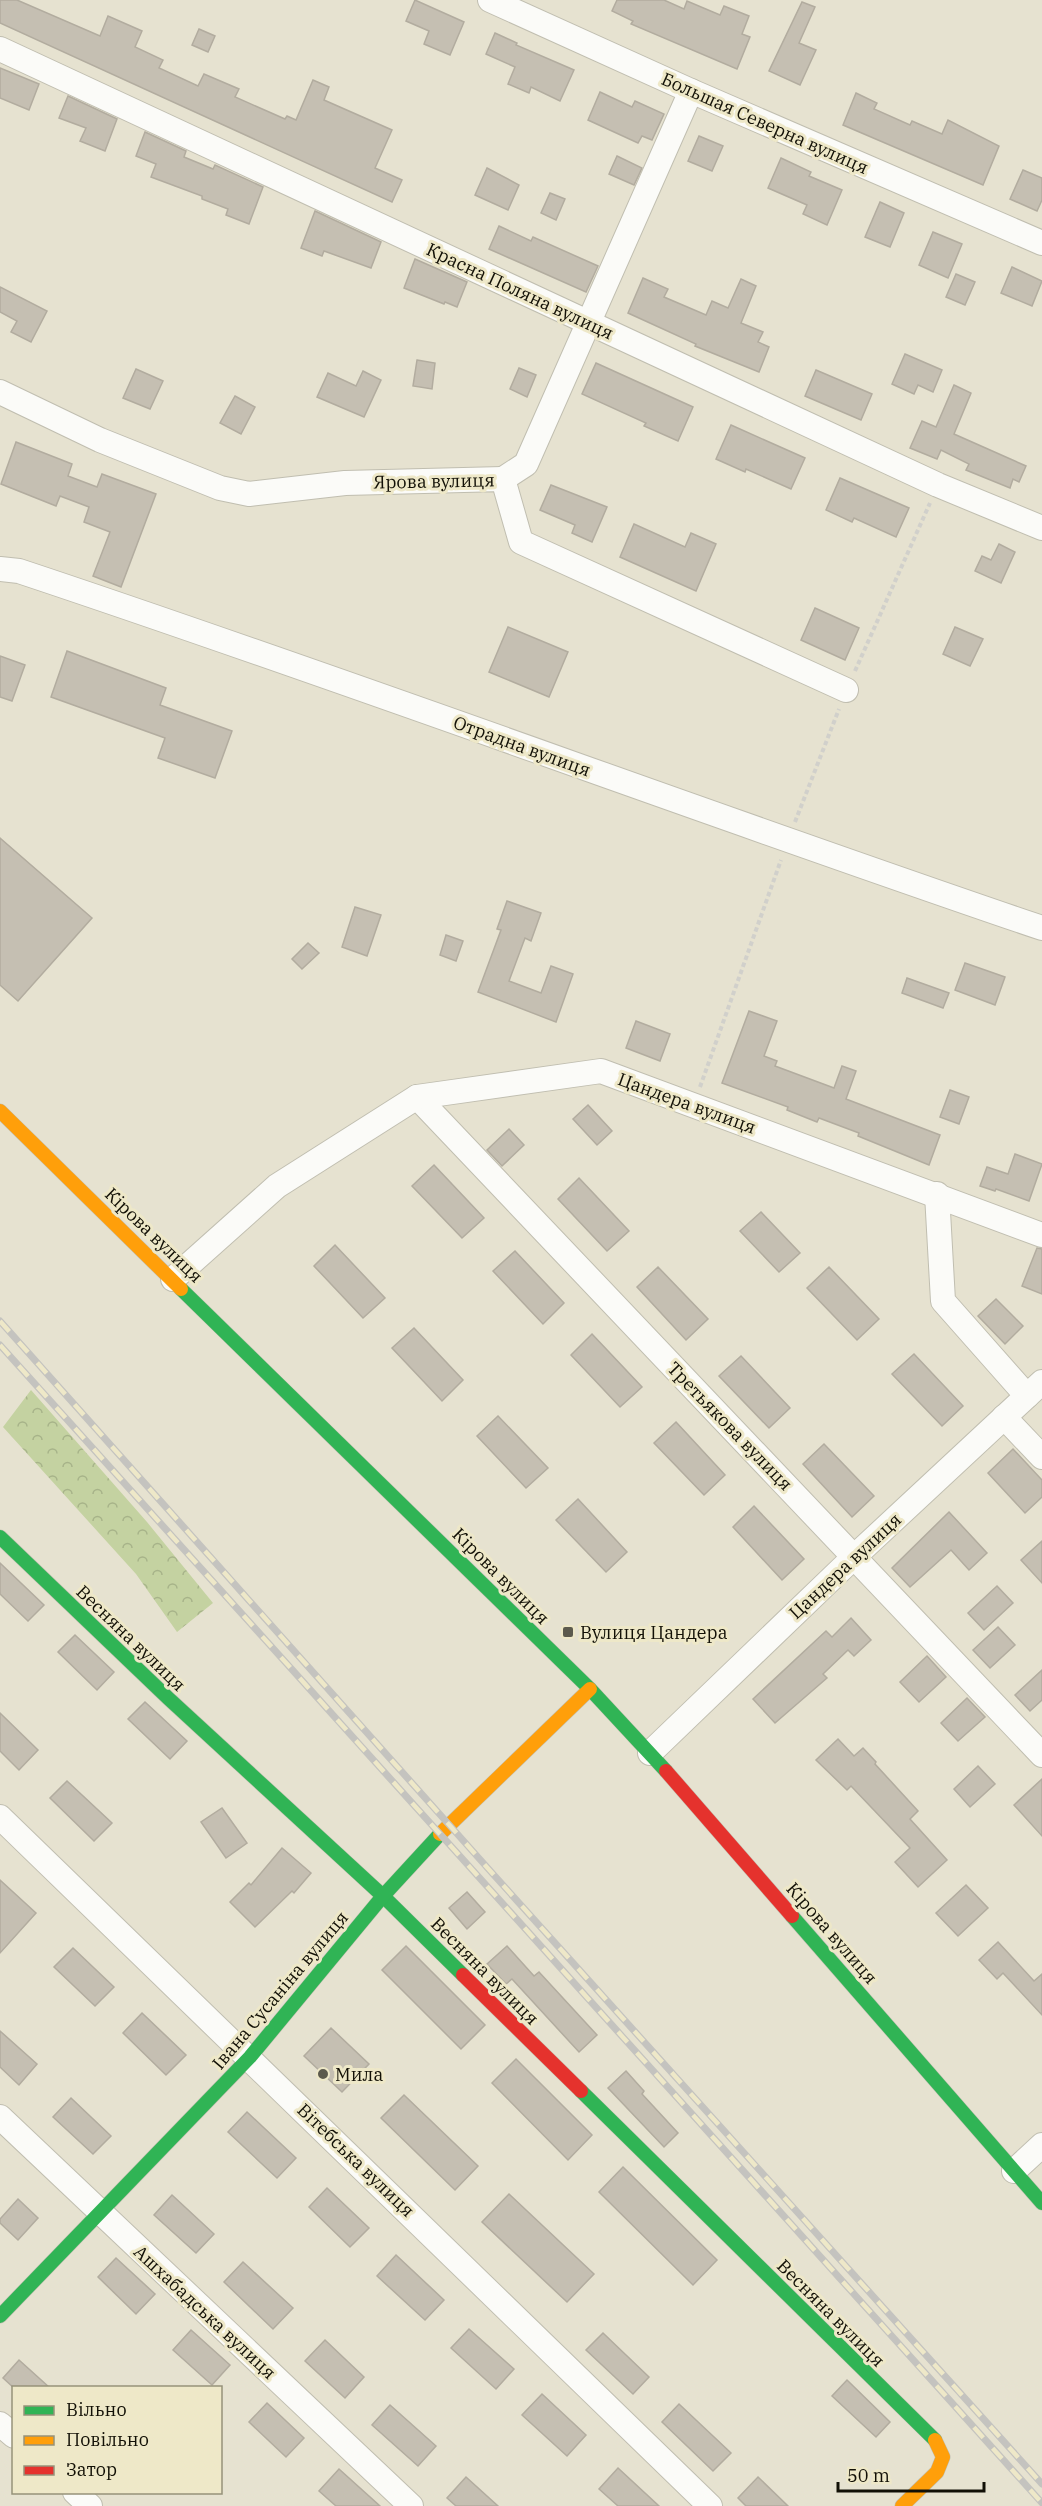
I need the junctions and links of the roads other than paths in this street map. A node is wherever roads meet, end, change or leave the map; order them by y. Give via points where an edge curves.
1 (490, 0) edge
2 (0, 49) edge
3 (691, 91) junction
4 (1042, 243) edge
5 (588, 323) junction
6 (1, 396) edge
7 (503, 478) junction
8 (1042, 528) edge
9 (0, 569) edge
10 (846, 690) road end
11 (1042, 928) edge
12 (417, 1097) junction
13 (0, 1111) edge
14 (937, 1194) junction
15 (1042, 1235) edge
16 (173, 1279) junction
17 (1035, 1389) edge
18 (1004, 1417) junction
19 (1042, 1457) edge
20 (0, 1537) edge
21 (855, 1556) junction
22 (590, 1689) junction
23 (650, 1753) junction
24 (1042, 1755) edge
25 (0, 1817) edge
26 (383, 1896) junction
27 (250, 2057) junction
28 (0, 2117) edge
29 (1042, 2145) edge
30 (1014, 2171) junction
31 (1042, 2203) edge
32 (100, 2213) junction
33 (0, 2316) edge
34 (0, 2424) edge
35 (12, 2434) edge
36 (76, 2494) edge
37 (90, 2506) edge
38 (411, 2506) edge
39 (710, 2506) edge
40 (902, 2506) edge

1 - 3 street, Большая Северна вулиця
2 - 5 street, Красна Поляна вулиця
3 - 4 street, Большая Северна вулиця
3 - 5 street
5 - 7 street via 526,464
5 - 8 street, Красна Поляна вулиця
6 - 7 street, Ярова вулиця via 220,488 249,494 345,483
7 - 10 street, Ярова вулиця via 521,542
9 - 11 street, Отрадна вулиця via 19,571 233,643 787,842
12 - 14 street, Цандера вулиця via 601,1071
12 - 16 street via 277,1186
12 - 21 street, Третьякова вулиця
13 - 16 street, Кірова вулиця
14 - 15 street, Цандера вулиця
14 - 17 street via 943,1301
16 - 22 street, Кірова вулиця
17 - 18 street, Цандера вулиця
18 - 19 street
18 - 21 street, Цандера вулиця
20 - 26 street, Весняна вулиця
21 - 23 street, Цандера вулиця
21 - 24 street, Третьякова вулиця
22 - 23 street, Кірова вулиця
22 - 26 street, Івана Сусаніна вулиця
23 - 30 street, Кірова вулиця
25 - 27 street, Вітебська вулиця
26 - 27 street, Івана Сусаніна вулиця
26 - 40 street, Весняна вулиця via 936,2441 943,2457 937,2472
27 - 32 street, Івана Сусаніна вулиця
27 - 39 street, Вітебська вулиця
28 - 32 street, Ашхабадська вулиця
29 - 30 street
30 - 31 street, Кірова вулиця
32 - 33 street, Івана Сусаніна вулиця
32 - 38 street, Ашхабадська вулиця
34 - 35 street
36 - 37 street

